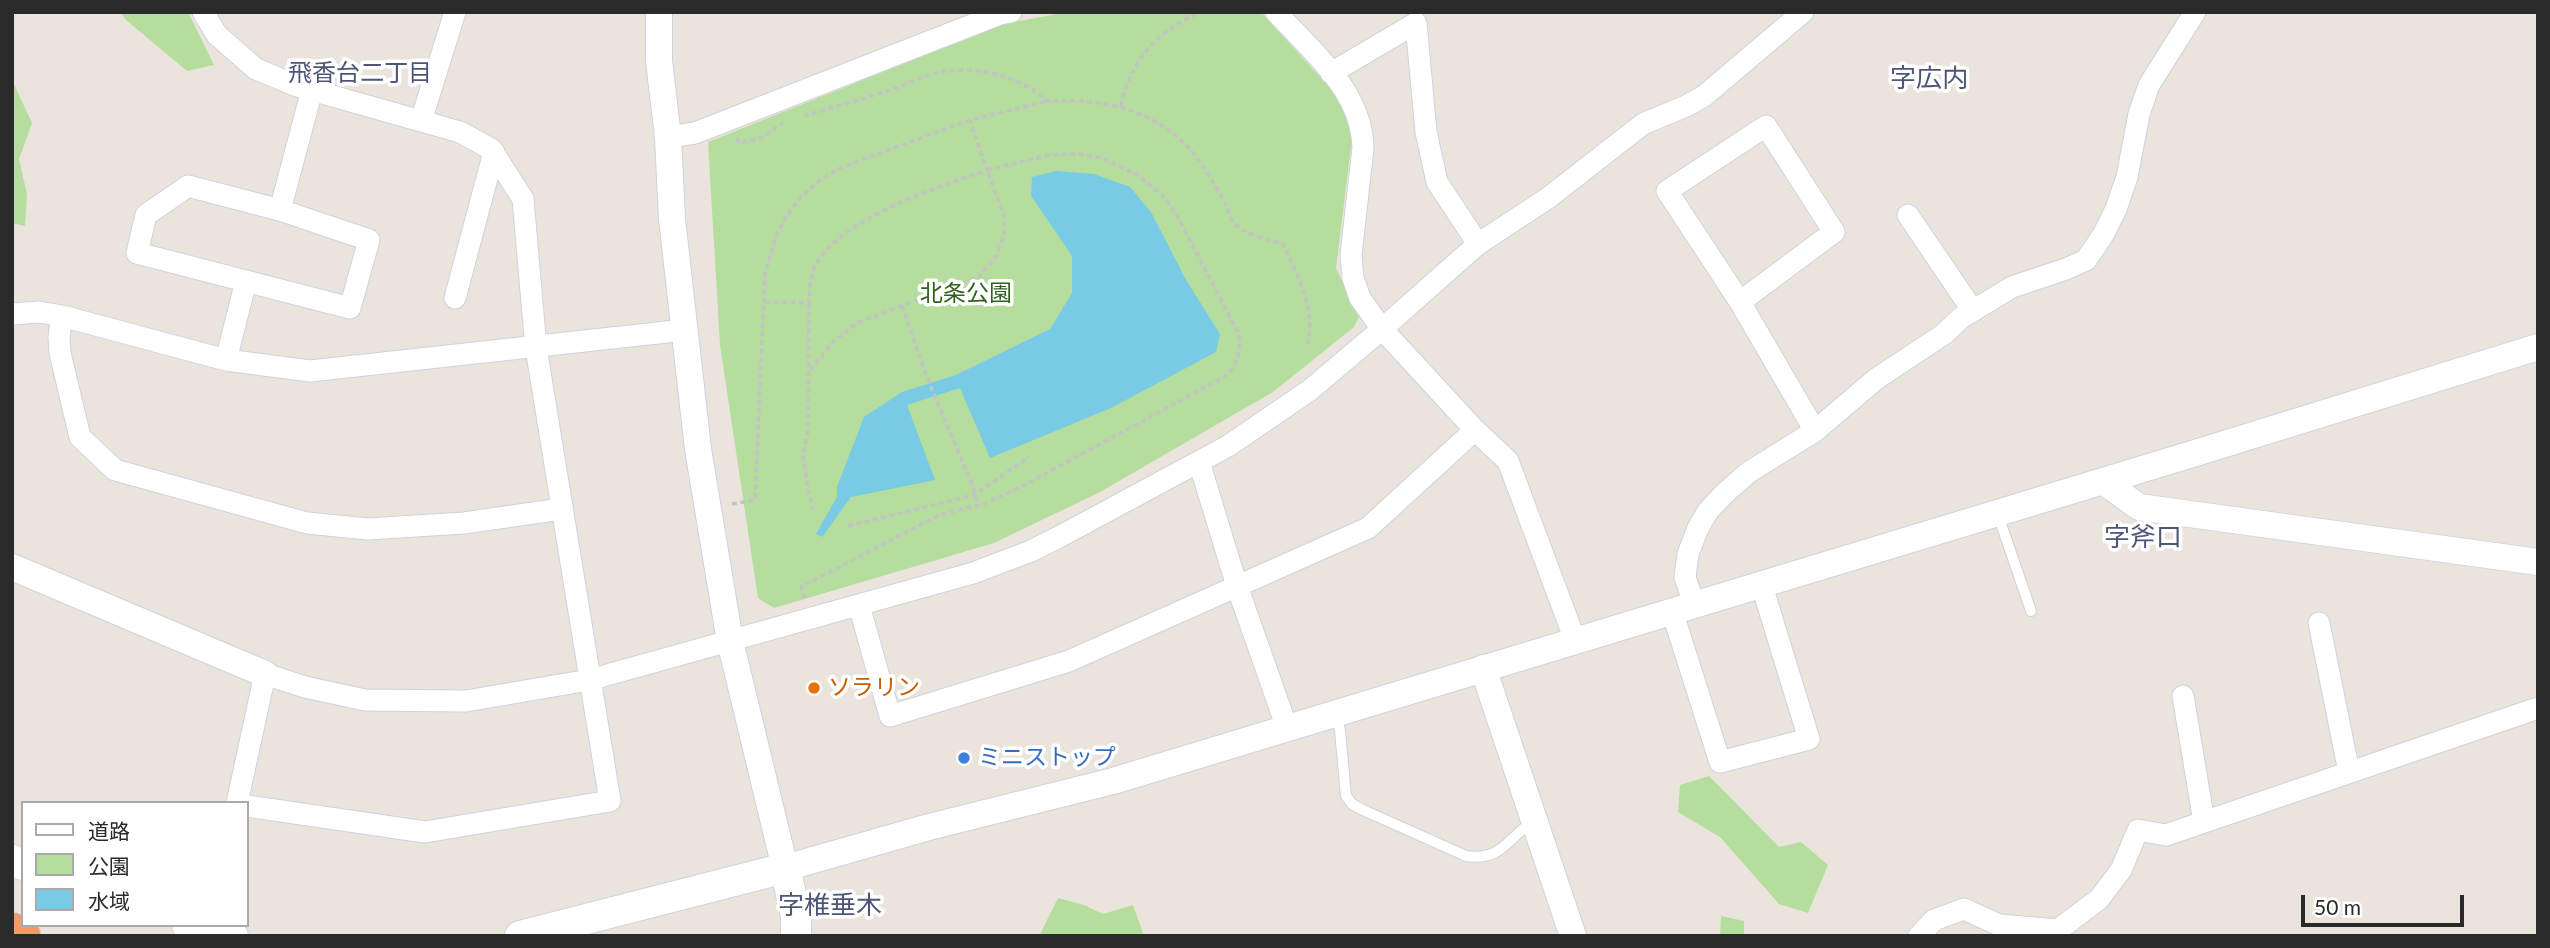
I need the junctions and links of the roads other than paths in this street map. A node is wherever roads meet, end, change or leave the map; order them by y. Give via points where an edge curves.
1 (203, 12) edge
2 (455, 12) edge
3 (659, 12) edge
4 (1276, 12) edge
5 (1803, 12) edge
6 (2195, 12) edge
7 (1004, 13) edge
8 (1331, 73) junction
9 (312, 90) junction
10 (421, 121) junction
11 (668, 136) junction
12 (494, 152) junction
13 (280, 210) junction
14 (1908, 215) dead end
15 (1478, 244) junction
16 (246, 281) junction
17 (455, 298) dead end
18 (1740, 302) junction
19 (1973, 311) junction
20 (12, 314) edge
21 (62, 316) junction
22 (685, 330) junction
23 (1382, 330) junction
24 (2538, 347) edge
25 (536, 348) junction
26 (226, 359) junction
27 (1475, 430) junction
28 (1815, 431) junction
29 (1199, 463) junction
30 (2103, 481) junction
31 (561, 509) junction
32 (1997, 512) junction
33 (2538, 562) edge
34 (12, 567) edge
35 (1761, 583) junction
36 (1237, 586) junction
37 (859, 605) junction
38 (1683, 608) junction
39 (2032, 611) dead end
40 (2319, 623) dead end
41 (1575, 640) junction
42 (730, 641) junction
43 (1483, 668) junction
44 (265, 674) junction
45 (589, 680) junction
46 (2183, 696) dead end
47 (2538, 708) edge
48 (1334, 713) junction
49 (1287, 728) junction
50 (2350, 772) junction
51 (237, 801) edge
52 (248, 806) edge
53 (1534, 821) junction
54 (2204, 822) junction
55 (785, 868) junction
56 (12, 932) edge
57 (21, 936) edge
58 (520, 936) edge
59 (796, 936) edge
60 (1573, 936) edge
61 (1919, 936) edge

1 - 9 street via 217,35 256,69
2 - 10 street
3 - 11 street via 659,61
4 - 8 street
5 - 15 street via 1703,96 1643,124 1548,198
6 - 19 street via 2149,85 2116,209 2086,260 2012,287
7 - 11 street via 695,133
8 - 15 street via 1416,23 1426,132 1437,182
8 - 23 street via 1347,90 1363,134 1351,255 1353,278 1360,298
9 - 10 street
9 - 13 street
10 - 12 street via 460,132
11 - 22 street
12 - 17 street
12 - 25 street via 523,199
13 - 16 street via 369,240 350,308
13 - 16 street via 188,186 146,215 137,253
14 - 19 street
15 - 23 street
16 - 26 street
18 - 18 street via 1667,191 1766,126 1835,232
18 - 28 street
19 - 28 street via 1876,379
20 - 21 street
21 - 26 street
21 - 31 street via 60,353 80,437 115,470 307,523 368,529 464,523
22 - 25 street
22 - 42 street via 698,449
23 - 27 street
23 - 29 street via 1310,390
24 - 30 street
25 - 26 street via 310,371
25 - 31 street
27 - 36 street via 1367,528
27 - 41 street via 1508,461
28 - 38 street via 1749,472 1708,511 1688,554
29 - 36 street
29 - 37 street via 1031,551
30 - 32 street
30 - 33 street via 2139,507
31 - 45 street
32 - 35 street
32 - 39 lane
34 - 44 street
35 - 38 street
35 - 38 street via 1809,739 1720,762
36 - 37 street via 1069,661 890,716
36 - 49 street
37 - 42 street
38 - 41 street
40 - 50 street
41 - 43 street
42 - 45 street
42 - 55 street
43 - 48 street
43 - 53 street
44 - 45 street via 365,700 466,701
44 - 51 street
45 - 52 street via 610,801 425,832
46 - 54 street
47 - 50 street
48 - 49 street
48 - 53 lane via 1340,730 1346,796 1363,810 1476,858 1497,853
49 - 55 street via 1113,781
50 - 54 street
53 - 60 street
54 - 61 street via 2166,835 2138,831 2121,870 2099,899 2058,930 1999,925 1964,909 1934,920
55 - 58 main road
55 - 59 main road
56 - 57 highway

